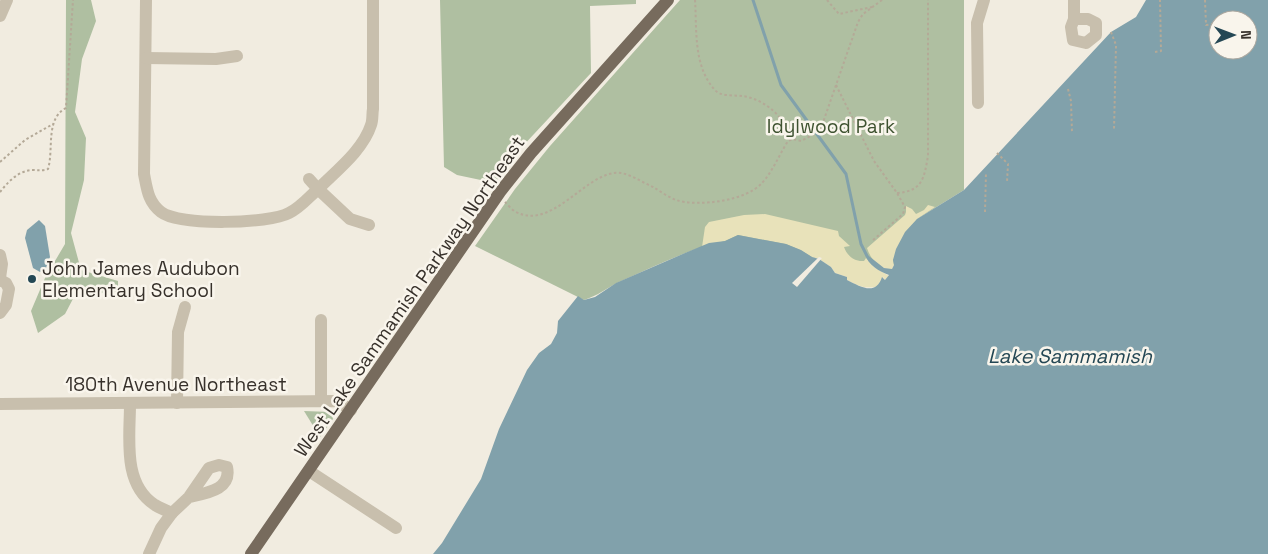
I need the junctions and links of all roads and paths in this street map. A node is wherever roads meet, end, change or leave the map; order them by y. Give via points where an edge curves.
1 (8, 0) edge
2 (73, 0) edge
3 (146, 0) edge
4 (373, 0) edge
5 (668, 0) edge
6 (827, 0) edge
7 (882, 0) edge
8 (928, 0) edge
9 (984, 0) edge
10 (1074, 0) edge
11 (1160, 0) edge
12 (1205, 0) edge
13 (696, 1) edge
14 (873, 7) junction
15 (0, 16) edge
16 (1074, 19) dead end
17 (1208, 25) edge
18 (1111, 32) dead end
19 (1155, 52) dead end
20 (236, 56) dead end
21 (146, 58) junction
22 (836, 85) junction
23 (1068, 90) dead end
24 (978, 103) dead end
25 (53, 124) junction
26 (1114, 130) dead end
27 (1072, 133) dead end
28 (791, 140) junction
29 (998, 153) dead end
30 (0, 162) edge
31 (986, 172) dead end
32 (309, 179) dead end
33 (1007, 182) dead end
34 (318, 189) junction
35 (0, 192) edge
36 (897, 193) junction
37 (498, 196) junction
38 (985, 212) dead end
39 (369, 226) dead end
40 (872, 241) dead end
41 (0, 255) edge
42 (0, 279) edge
43 (184, 307) dead end
44 (0, 313) edge
45 (321, 320) dead end
46 (321, 401) junction
47 (177, 403) junction
48 (0, 404) edge
49 (130, 404) junction
50 (351, 410) junction
51 (309, 472) junction
52 (189, 498) dead end
53 (172, 513) junction
54 (396, 528) dead end
55 (149, 554) edge
56 (251, 554) edge

1 - 15 street
2 - 25 path via 66,108 59,112
3 - 21 street
4 - 34 street via 372,124 354,153
5 - 37 main road, West Lake Sammamish Parkway Northeast via 531,153
6 - 14 path via 840,14
7 - 14 path
8 - 36 path via 928,156 917,187 912,192
9 - 24 street via 977,24
10 - 16 street
11 - 19 path via 1161,51
12 - 17 path
13 - 28 path via 700,64 714,90 766,104 788,128
14 - 22 path via 858,22
18 - 26 path via 1116,45
20 - 21 street via 216,59
21 - 34 street via 144,174 152,203 162,213 192,222 273,220 290,213
22 - 28 path via 820,131 801,141
22 - 36 path via 874,161
23 - 27 path
25 - 30 path via 25,140
25 - 35 path via 48,169 27,170 8,181
28 - 37 path via 761,185 728,199 696,203 675,200 625,173 615,172 552,211 534,215 516,212
29 - 33 path via 1008,164
31 - 38 path
32 - 34 street
34 - 39 street via 350,218
36 - 40 path via 905,210
37 - 50 main road, West Lake Sammamish Parkway Northeast
41 - 42 street
42 - 44 street via 9,290 6,305
43 - 47 street via 178,332
45 - 46 street
46 - 47 street, 180th Avenue Northeast
46 - 50 street, 180th Avenue Northeast via 337,401
47 - 49 street, 180th Avenue Northeast
48 - 49 street, 180th Avenue Northeast
49 - 53 street via 133,477 153,504
50 - 51 main road, West Lake Sammamish Parkway Northeast
51 - 54 street
51 - 56 main road, West Lake Sammamish Parkway Northeast
52 - 53 street
53 - 55 street

